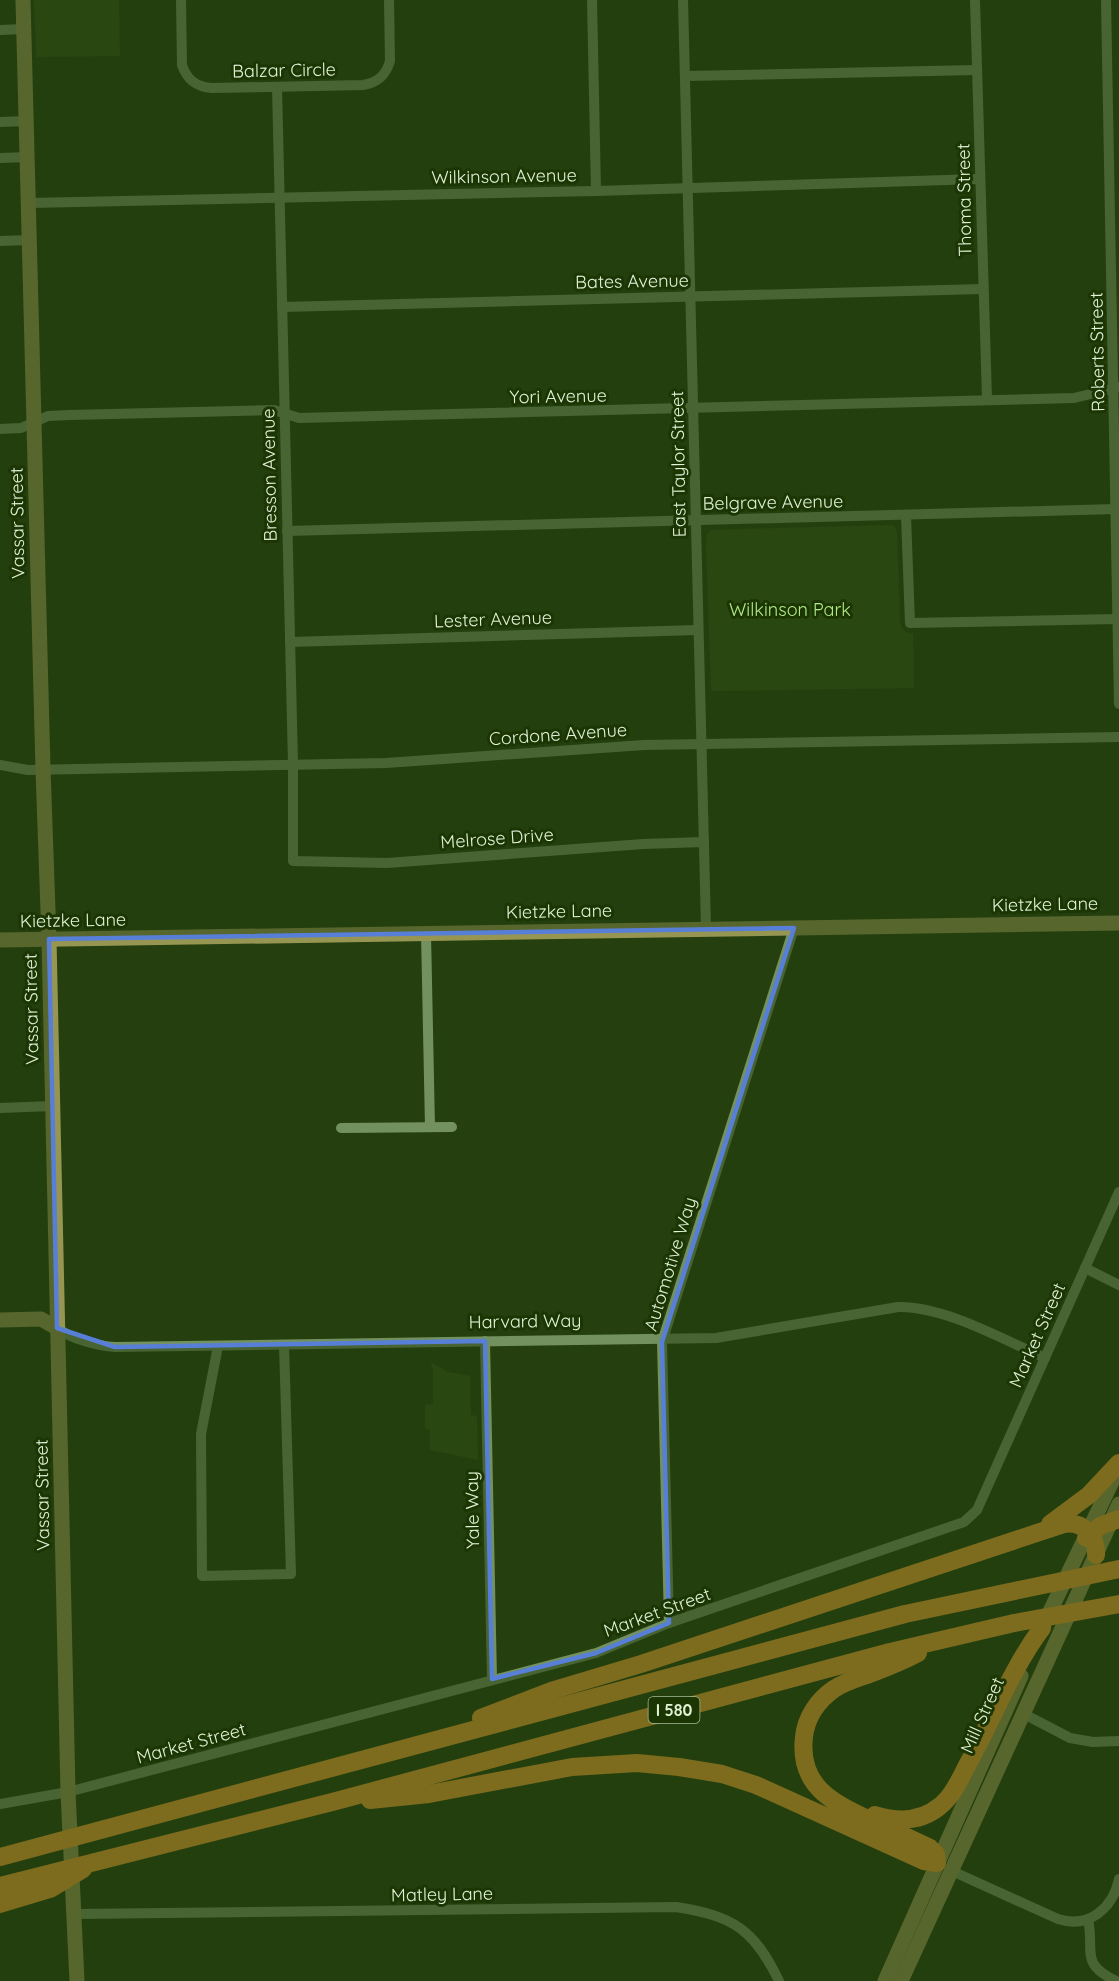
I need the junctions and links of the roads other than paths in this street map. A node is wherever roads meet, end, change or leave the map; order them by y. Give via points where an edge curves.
1 (23, 0) edge
2 (181, 0) edge
3 (389, 0) edge
4 (592, 0) edge
5 (683, 0) edge
6 (975, 0) edge
7 (1106, 0) edge
8 (24, 29) junction
9 (0, 30) edge
10 (977, 70) junction
11 (685, 76) junction
12 (277, 87) junction
13 (1114, 98) edge
14 (27, 121) junction
15 (0, 122) edge
16 (28, 157) junction
17 (0, 158) edge
18 (979, 179) junction
19 (687, 187) junction
20 (596, 191) junction
21 (280, 197) junction
22 (29, 203) junction
23 (30, 240) junction
24 (0, 241) edge
25 (982, 289) junction
26 (691, 296) junction
27 (282, 307) junction
28 (1117, 388) edge
29 (987, 399) junction
30 (694, 409) junction
31 (285, 414) junction
32 (35, 422) junction
33 (0, 429) edge
34 (1116, 509) junction
35 (906, 516) junction
36 (696, 521) junction
37 (287, 531) junction
38 (1117, 619) junction
39 (698, 630) junction
40 (290, 642) junction
41 (1119, 704) edge
42 (1119, 737) edge
43 (701, 744) junction
44 (293, 764) junction
45 (0, 765) edge
46 (43, 769) junction
47 (704, 842) junction
48 (293, 861) joint
49 (1119, 922) edge
50 (706, 928) junction
51 (794, 928) junction
52 (426, 933) junction
53 (49, 939) junction
54 (0, 940) edge
55 (52, 1106) junction
56 (0, 1108) edge
57 (430, 1127) junction
58 (452, 1127) dead end
59 (341, 1128) dead end
60 (1119, 1192) edge
61 (1085, 1268) junction
62 (1119, 1285) edge
63 (0, 1320) edge
64 (57, 1328) junction
65 (663, 1339) junction
66 (485, 1341) junction
67 (284, 1345) junction
68 (218, 1346) junction
69 (1045, 1358) junction
70 (1119, 1465) edge
71 (1119, 1504) edge
72 (1115, 1520) edge
73 (1088, 1534) junction
74 (1019, 1540) junction
75 (1096, 1555) junction
76 (1118, 1569) edge
77 (1114, 1605) edge
78 (669, 1623) junction
79 (1042, 1628) junction
80 (970, 1633) junction
81 (492, 1679) junction
82 (1024, 1714) junction
83 (1119, 1739) edge
84 (430, 1741) junction
85 (68, 1792) junction
86 (336, 1801) junction
87 (0, 1804) edge
88 (839, 1805) junction
89 (35, 1844) junction
90 (0, 1848) edge
91 (0, 1857) edge
92 (945, 1867) junction
93 (1119, 1879) edge
94 (0, 1886) edge
95 (37, 1886) junction
96 (0, 1904) edge
97 (74, 1914) junction
98 (1088, 1919) junction
99 (77, 1981) edge
100 (779, 1981) edge
101 (885, 1981) edge
102 (901, 1981) edge
103 (1116, 1981) edge

1 - 8 main road, Vassar Street
2 - 12 street, Balzar Circle via 182,65 189,79 203,88
3 - 12 street, Balzar Circle via 390,61 377,81 363,85
4 - 20 street
5 - 11 street, East Taylor Street
6 - 10 street, Thoma Street
7 - 13 street, Roberts Street
8 - 9 street
8 - 14 main road, Vassar Street
10 - 11 street
10 - 18 street, Thoma Street
11 - 19 street, East Taylor Street
12 - 21 street, Bresson Avenue
13 - 28 street, Roberts Street
14 - 15 street
14 - 16 main road, Vassar Street
16 - 17 street
16 - 22 main road, Vassar Street
18 - 19 street, Wilkinson Avenue
18 - 25 street, Thoma Street
19 - 20 street, Wilkinson Avenue
19 - 26 street, East Taylor Street
20 - 21 street, Wilkinson Avenue
21 - 22 street, Wilkinson Avenue
21 - 27 street, Bresson Avenue
22 - 23 main road, Vassar Street
23 - 24 street
23 - 32 main road, Vassar Street
25 - 26 street, Bates Avenue
25 - 29 street, Thoma Street
26 - 27 street, Bates Avenue
26 - 30 street, East Taylor Street
27 - 31 street, Bresson Avenue
28 - 29 street, Yori Avenue via 1074,398
28 - 34 street, Roberts Street
29 - 30 street, Yori Avenue
30 - 31 street, Yori Avenue via 299,418
30 - 36 street, East Taylor Street
31 - 32 street, Yori Avenue via 272,411 70,415 48,416
31 - 37 street, Bresson Avenue
32 - 33 street, Yori Avenue via 21,428
32 - 46 main road, Vassar Street
34 - 35 street, Belgrave Avenue
34 - 38 street, Roberts Street
35 - 36 street, Belgrave Avenue
35 - 38 street via 910,623
36 - 37 street, Belgrave Avenue
36 - 39 street, East Taylor Street
37 - 40 street, Bresson Avenue
38 - 41 street, Roberts Street
39 - 40 street, Lester Avenue
39 - 43 street, East Taylor Street
40 - 44 street, Bresson Avenue
42 - 43 street, Cordone Avenue
43 - 44 street, Cordone Avenue via 386,763
43 - 47 street, East Taylor Street
44 - 46 street, Cordone Avenue
44 - 48 street, Bresson Avenue
45 - 46 street, Cordone Avenue via 18,770
46 - 53 main road, Vassar Street
47 - 48 street, Melrose Drive via 387,863
47 - 50 street, East Taylor Street
49 - 51 main road, Kietzke Lane
50 - 51 main road, Kietzke Lane
50 - 52 main road, Kietzke Lane
51 - 65 street, Automotive Way
52 - 53 main road, Kietzke Lane
52 - 57 street
53 - 54 main road, Kietzke Lane
53 - 55 main road, Vassar Street
55 - 56 street
55 - 64 main road, Vassar Street
57 - 58 street
57 - 59 street
60 - 61 street, Market Street
61 - 62 street
61 - 69 street, Market Street
63 - 64 main road, Harvard Way via 41,1318
64 - 68 street, Harvard Way via 69,1336 107,1347
64 - 85 main road, Vassar Street
65 - 66 street, Harvard Way
65 - 69 street, Harvard Way via 716,1338 914,1306 940,1312
65 - 78 street, Automotive Way
66 - 67 street, Harvard Way
66 - 81 street, Yale Way
67 - 68 street, Harvard Way
67 - 68 street via 291,1574 202,1576 201,1434
69 - 78 street, Market Street via 977,1510 964,1522
70 - 73 main road, Mill Street
70 - 74 highway via 1076,1506
71 - 72 main road, Mill Street
72 - 73 highway
72 - 75 main road, Mill Street
73 - 74 highway via 1079,1525 1067,1524
73 - 75 highway via 1095,1543
73 - 79 main road, Mill Street
74 - 84 highway via 528,1699
75 - 82 main road, Mill Street
76 - 84 highway, I 580 via 905,1614
77 - 80 highway, I 580
78 - 81 street, Market Street via 596,1653
79 - 88 highway via 1020,1660 952,1794 941,1806 921,1818 905,1820
79 - 92 main road, Mill Street
80 - 86 highway, I 580
80 - 88 highway via 843,1683 815,1707 804,1732 805,1763 817,1787
81 - 85 street, Market Street
82 - 83 street via 1070,1738 1101,1742
82 - 92 main road, Mill Street
84 - 89 highway, I 580 via 68,1839
85 - 87 street, Market Street
85 - 97 main road, Vassar Street
86 - 92 highway via 429,1794 582,1766 637,1763 679,1767 756,1785
86 - 95 highway, I 580 via 100,1859
88 - 92 highway via 930,1848
89 - 90 highway
89 - 91 highway
92 - 98 street via 1058,1919
92 - 101 main road, Mill Street
92 - 102 main road, Mill Street
93 - 98 street via 1108,1906
94 - 95 highway, I 580
95 - 96 highway
97 - 99 main road, Vassar Street
97 - 100 street, Matley Lane via 676,1906 718,1916 744,1931 764,1953
98 - 103 street via 1093,1964

